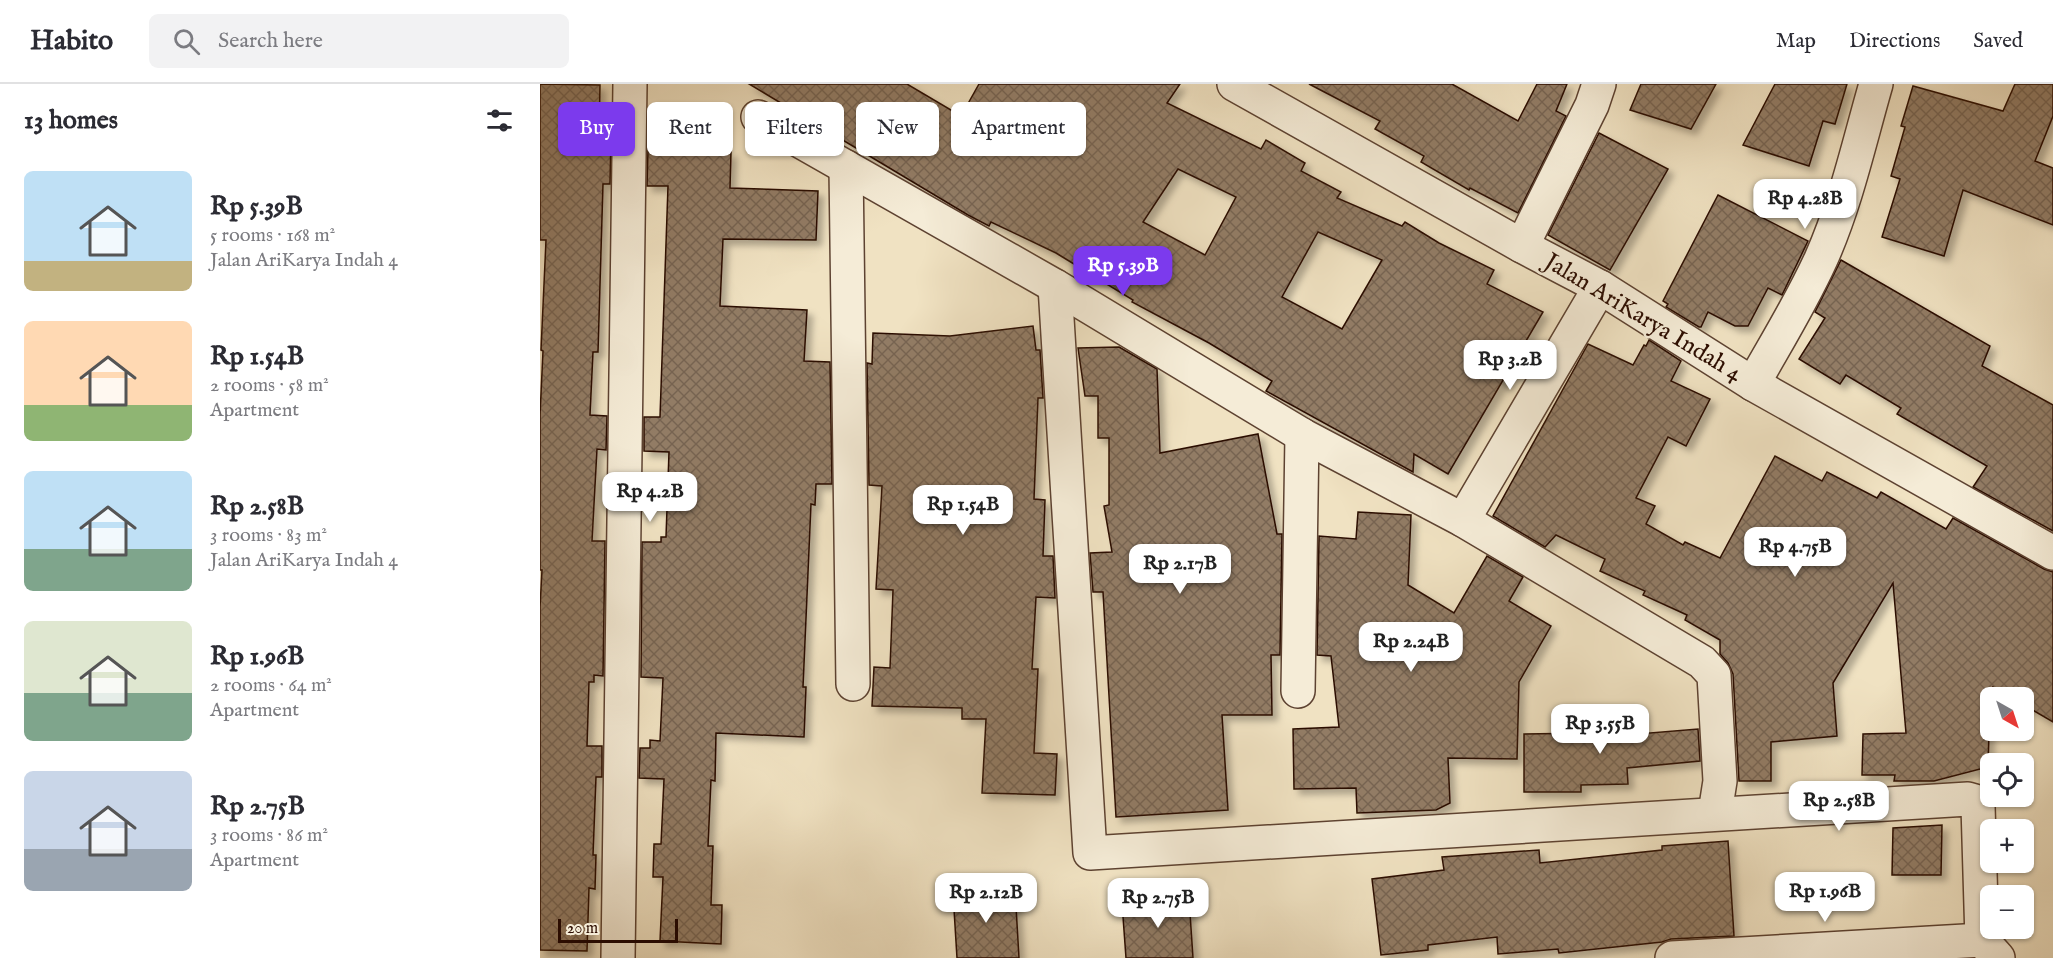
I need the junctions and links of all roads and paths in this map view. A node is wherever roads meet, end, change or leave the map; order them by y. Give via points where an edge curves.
1 (630, 84) edge
2 (1234, 84) edge
3 (1599, 84) edge
4 (1876, 84) edge
5 (827, 156) edge
6 (846, 167) junction
7 (1521, 246) junction
8 (1055, 286) junction
9 (1600, 287) junction
10 (1753, 384) junction
11 (1302, 435) junction
12 (1463, 520) junction
13 (2053, 553) edge
14 (853, 684) dead end
15 (1298, 691) dead end
16 (1715, 813) junction
17 (1990, 949) edge
18 (618, 958) edge
19 (1672, 958) edge

1 - 18 street
2 - 7 street, Jalan AriKarya Indah 4
3 - 7 street
4 - 10 street via 1841,207 1821,259
5 - 6 street
6 - 8 street
6 - 14 street
7 - 9 street, Jalan AriKarya Indah 4
8 - 11 street
8 - 16 street via 1090,853
9 - 10 street, Jalan AriKarya Indah 4
9 - 12 street
10 - 13 street, Jalan AriKarya Indah 4
11 - 12 street
11 - 15 street
12 - 16 street via 1710,669 1714,675 1720,781
16 - 17 street via 1975,801
17 - 19 street

